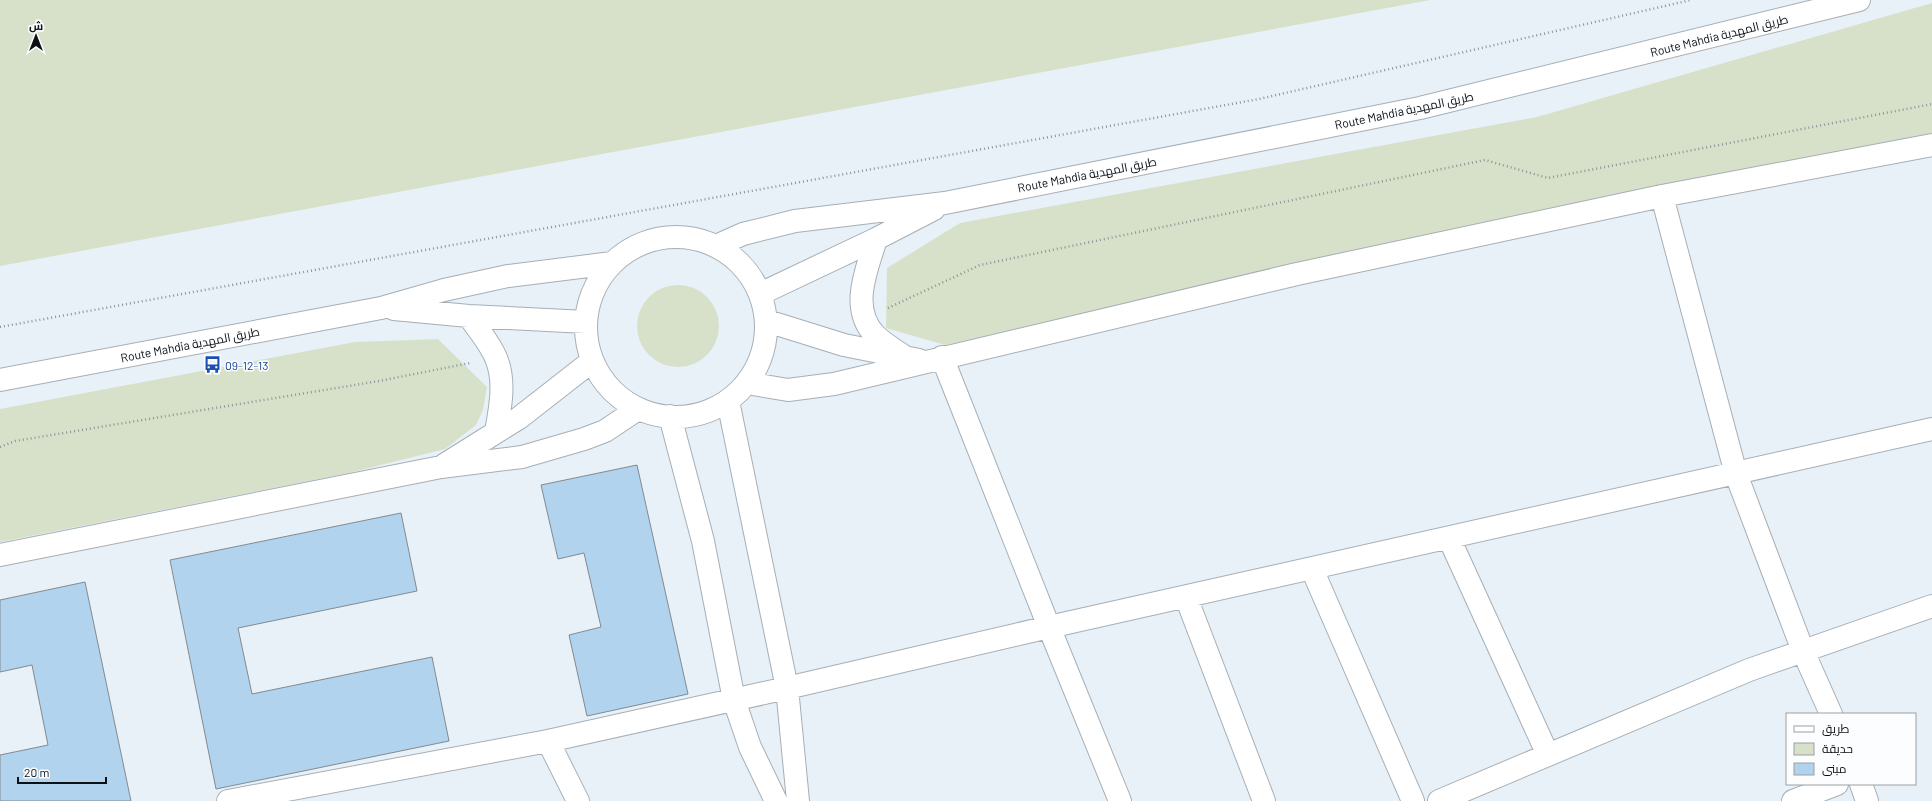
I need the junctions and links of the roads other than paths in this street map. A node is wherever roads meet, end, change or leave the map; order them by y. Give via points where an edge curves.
1 (1859, 0) edge
2 (1932, 145) edge
3 (1662, 196) junction
4 (945, 203) junction
5 (876, 239) junction
6 (716, 246) junction
7 (612, 263) junction
8 (760, 294) junction
9 (381, 308) junction
10 (469, 316) junction
11 (767, 321) junction
12 (586, 322) junction
13 (924, 359) junction
14 (592, 361) junction
15 (0, 380) edge
16 (747, 383) junction
17 (728, 401) junction
18 (638, 409) junction
19 (670, 416) junction
20 (1932, 430) edge
21 (496, 432) junction
22 (441, 467) junction
23 (1736, 474) junction
24 (1449, 538) junction
25 (0, 555) edge
26 (1312, 569) junction
27 (1186, 597) junction
28 (1932, 606) edge
29 (1048, 627) junction
30 (1803, 651) junction
31 (787, 688) junction
32 (734, 700) junction
33 (1831, 713) edge
34 (548, 741) junction
35 (1548, 755) junction
36 (1834, 785) edge
37 (1861, 785) edge
38 (228, 801) edge
39 (578, 801) edge
40 (776, 801) edge
41 (798, 801) edge
42 (1120, 801) edge
43 (1264, 801) edge
44 (1412, 801) edge
45 (1439, 801) edge
46 (1793, 801) edge
47 (1867, 801) edge

1 - 4 street, Route Mahdia طريق المهدية via 1420,108
2 - 3 street
3 - 13 street via 1297,274
3 - 23 street
4 - 5 street, Route Mahdia طريق المهدية
4 - 6 street, Route Mahdia طريق المهدية via 795,221 743,234
5 - 8 street, Route Mahdia طريق المهدية
5 - 13 street via 863,279 861,297 864,319 874,334
6 - 7 street via 689,237 661,238 634,246
6 - 8 street via 739,262
7 - 9 street, Route Mahdia طريق المهدية via 508,276 444,290
7 - 12 street via 594,288
8 - 11 street
9 - 10 street, Route Mahdia طريق المهدية
9 - 15 street, Route Mahdia طريق المهدية
10 - 12 street, Route Mahdia طريق المهدية
10 - 21 street via 496,358 501,376
11 - 13 street via 844,345
11 - 16 street via 760,361
12 - 14 street
13 - 16 street via 867,377 806,389 788,390
13 - 29 street
14 - 18 street via 615,394
14 - 21 street via 540,403
16 - 17 street
17 - 19 street via 708,412
17 - 31 street
18 - 19 street
18 - 22 street via 605,431 556,448 522,457
19 - 32 street via 703,541
20 - 23 street
21 - 22 street
22 - 25 street
23 - 24 street
23 - 30 street
24 - 26 street
24 - 35 street
26 - 27 street
26 - 44 street
27 - 29 street
27 - 43 street
28 - 30 street
29 - 31 street
29 - 42 street
30 - 33 street
30 - 35 street via 1736,676
31 - 32 street
31 - 41 street
32 - 34 street
32 - 40 street via 750,747
34 - 38 street
34 - 39 street
35 - 45 street
36 - 46 street
37 - 47 street

